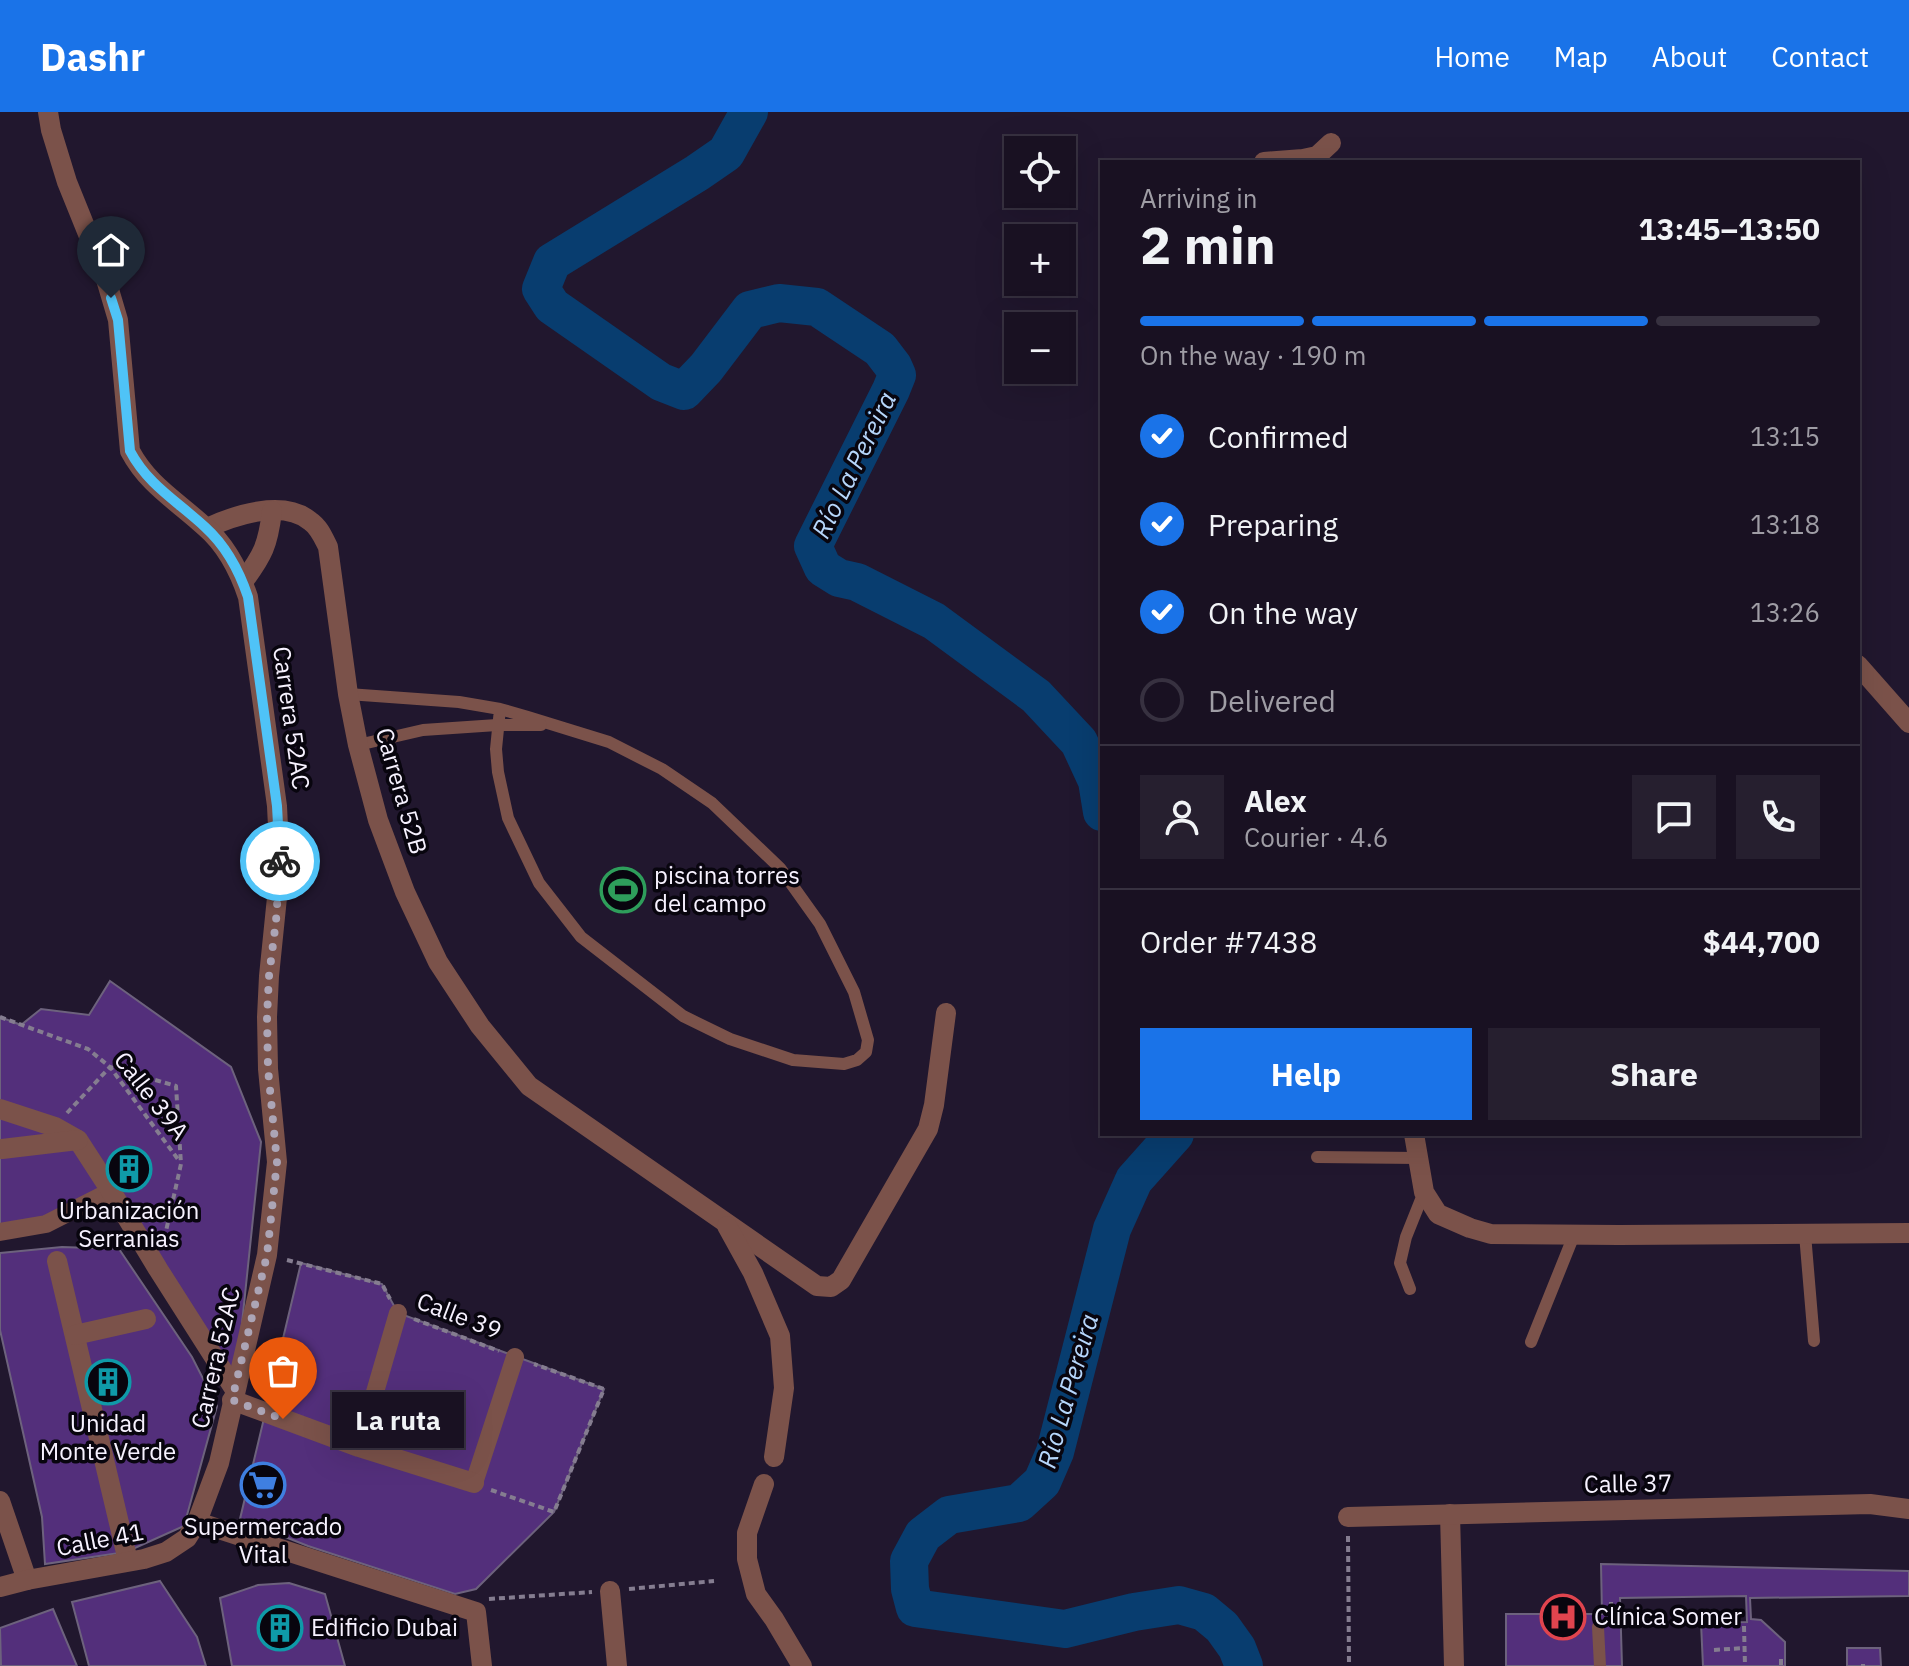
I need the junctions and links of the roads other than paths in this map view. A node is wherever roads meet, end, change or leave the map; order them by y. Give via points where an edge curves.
1 (48, 112) edge
2 (1331, 143) dead end
3 (1290, 160) edge
4 (272, 511) junction
5 (207, 528) junction
6 (243, 582) junction
7 (1860, 667) edge
8 (348, 694) junction
9 (500, 709) junction
10 (1909, 723) edge
11 (497, 725) junction
12 (556, 726) junction
13 (358, 745) junction
14 (946, 1013) dead end
15 (0, 1109) edge
16 (1414, 1136) edge
17 (78, 1140) junction
18 (1, 1149) edge
19 (1317, 1157) dead end
20 (1418, 1158) junction
21 (111, 1191) junction
22 (1424, 1192) junction
23 (725, 1222) junction
24 (0, 1232) edge
25 (1909, 1233) edge
26 (1805, 1234) junction
27 (1574, 1235) junction
28 (57, 1261) dead end
29 (1410, 1289) dead end
30 (398, 1313) road end
31 (146, 1319) dead end
32 (75, 1335) junction
33 (1814, 1341) dead end
34 (1531, 1342) dead end
35 (515, 1357) road end
36 (234, 1395) junction
37 (359, 1447) junction
38 (774, 1457) dead end
39 (474, 1483) joint
40 (764, 1484) dead end
41 (0, 1501) edge
42 (1909, 1509) edge
43 (1450, 1514) junction
44 (1348, 1517) road end
45 (197, 1522) junction
46 (128, 1561) junction
47 (27, 1580) junction
48 (0, 1587) edge
49 (610, 1591) dead end
50 (1598, 1627) dead end
51 (482, 1666) edge
52 (617, 1666) edge
53 (802, 1666) edge
54 (1454, 1666) edge
55 (1600, 1666) edge

1 - 5 street, Carrera 52AC via 67,182 118,320 130,451 154,484
2 - 3 street via 1317,156
4 - 5 street, Carrera 52B via 227,518
4 - 6 street via 269,537
4 - 8 street, Carrera 52B via 291,511 310,520 328,547
5 - 6 street, Carrera 52AC
6 - 36 street, Carrera 52AC via 277,806 280,868 268,989 268,1069 277,1162 267,1255
7 - 10 street
8 - 9 lane
8 - 13 street, Carrera 52B
9 - 11 lane
9 - 12 lane
11 - 12 lane
11 - 12 lane via 498,772 508,818 539,883 581,937 683,1016 730,1039 793,1060 844,1064 866,1052 868,1040 854,992 820,924 780,868 712,803 662,769 609,742
11 - 13 lane via 423,730
13 - 23 street, Carrera 52B via 405,892 438,962 480,1026 529,1086
14 - 23 street, Carrera 52B via 928,1129 841,1280 831,1287 817,1286
15 - 17 street
16 - 20 street
17 - 18 street
17 - 21 street
19 - 20 lane
20 - 22 street
21 - 24 street via 46,1224
21 - 36 street
22 - 27 street via 1438,1214 1470,1228 1491,1234
22 - 29 lane via 1400,1263
23 - 38 street via 780,1336 784,1388
25 - 26 street
26 - 27 street
26 - 33 lane
27 - 34 lane
28 - 32 street
30 - 37 street
31 - 32 street
32 - 46 street
35 - 39 street
36 - 37 street
36 - 45 street, Carrera 52AC via 219,1463
37 - 39 street
40 - 53 street via 747,1533 747,1559 756,1594
41 - 47 street
42 - 43 street, Calle 37 via 1870,1504
43 - 44 street, Calle 37
43 - 54 street
45 - 46 street, Calle 41 via 187,1538 166,1552
45 - 51 street via 476,1612
46 - 47 street, Calle 41
47 - 48 street, Calle 41
49 - 52 street
50 - 55 lane

